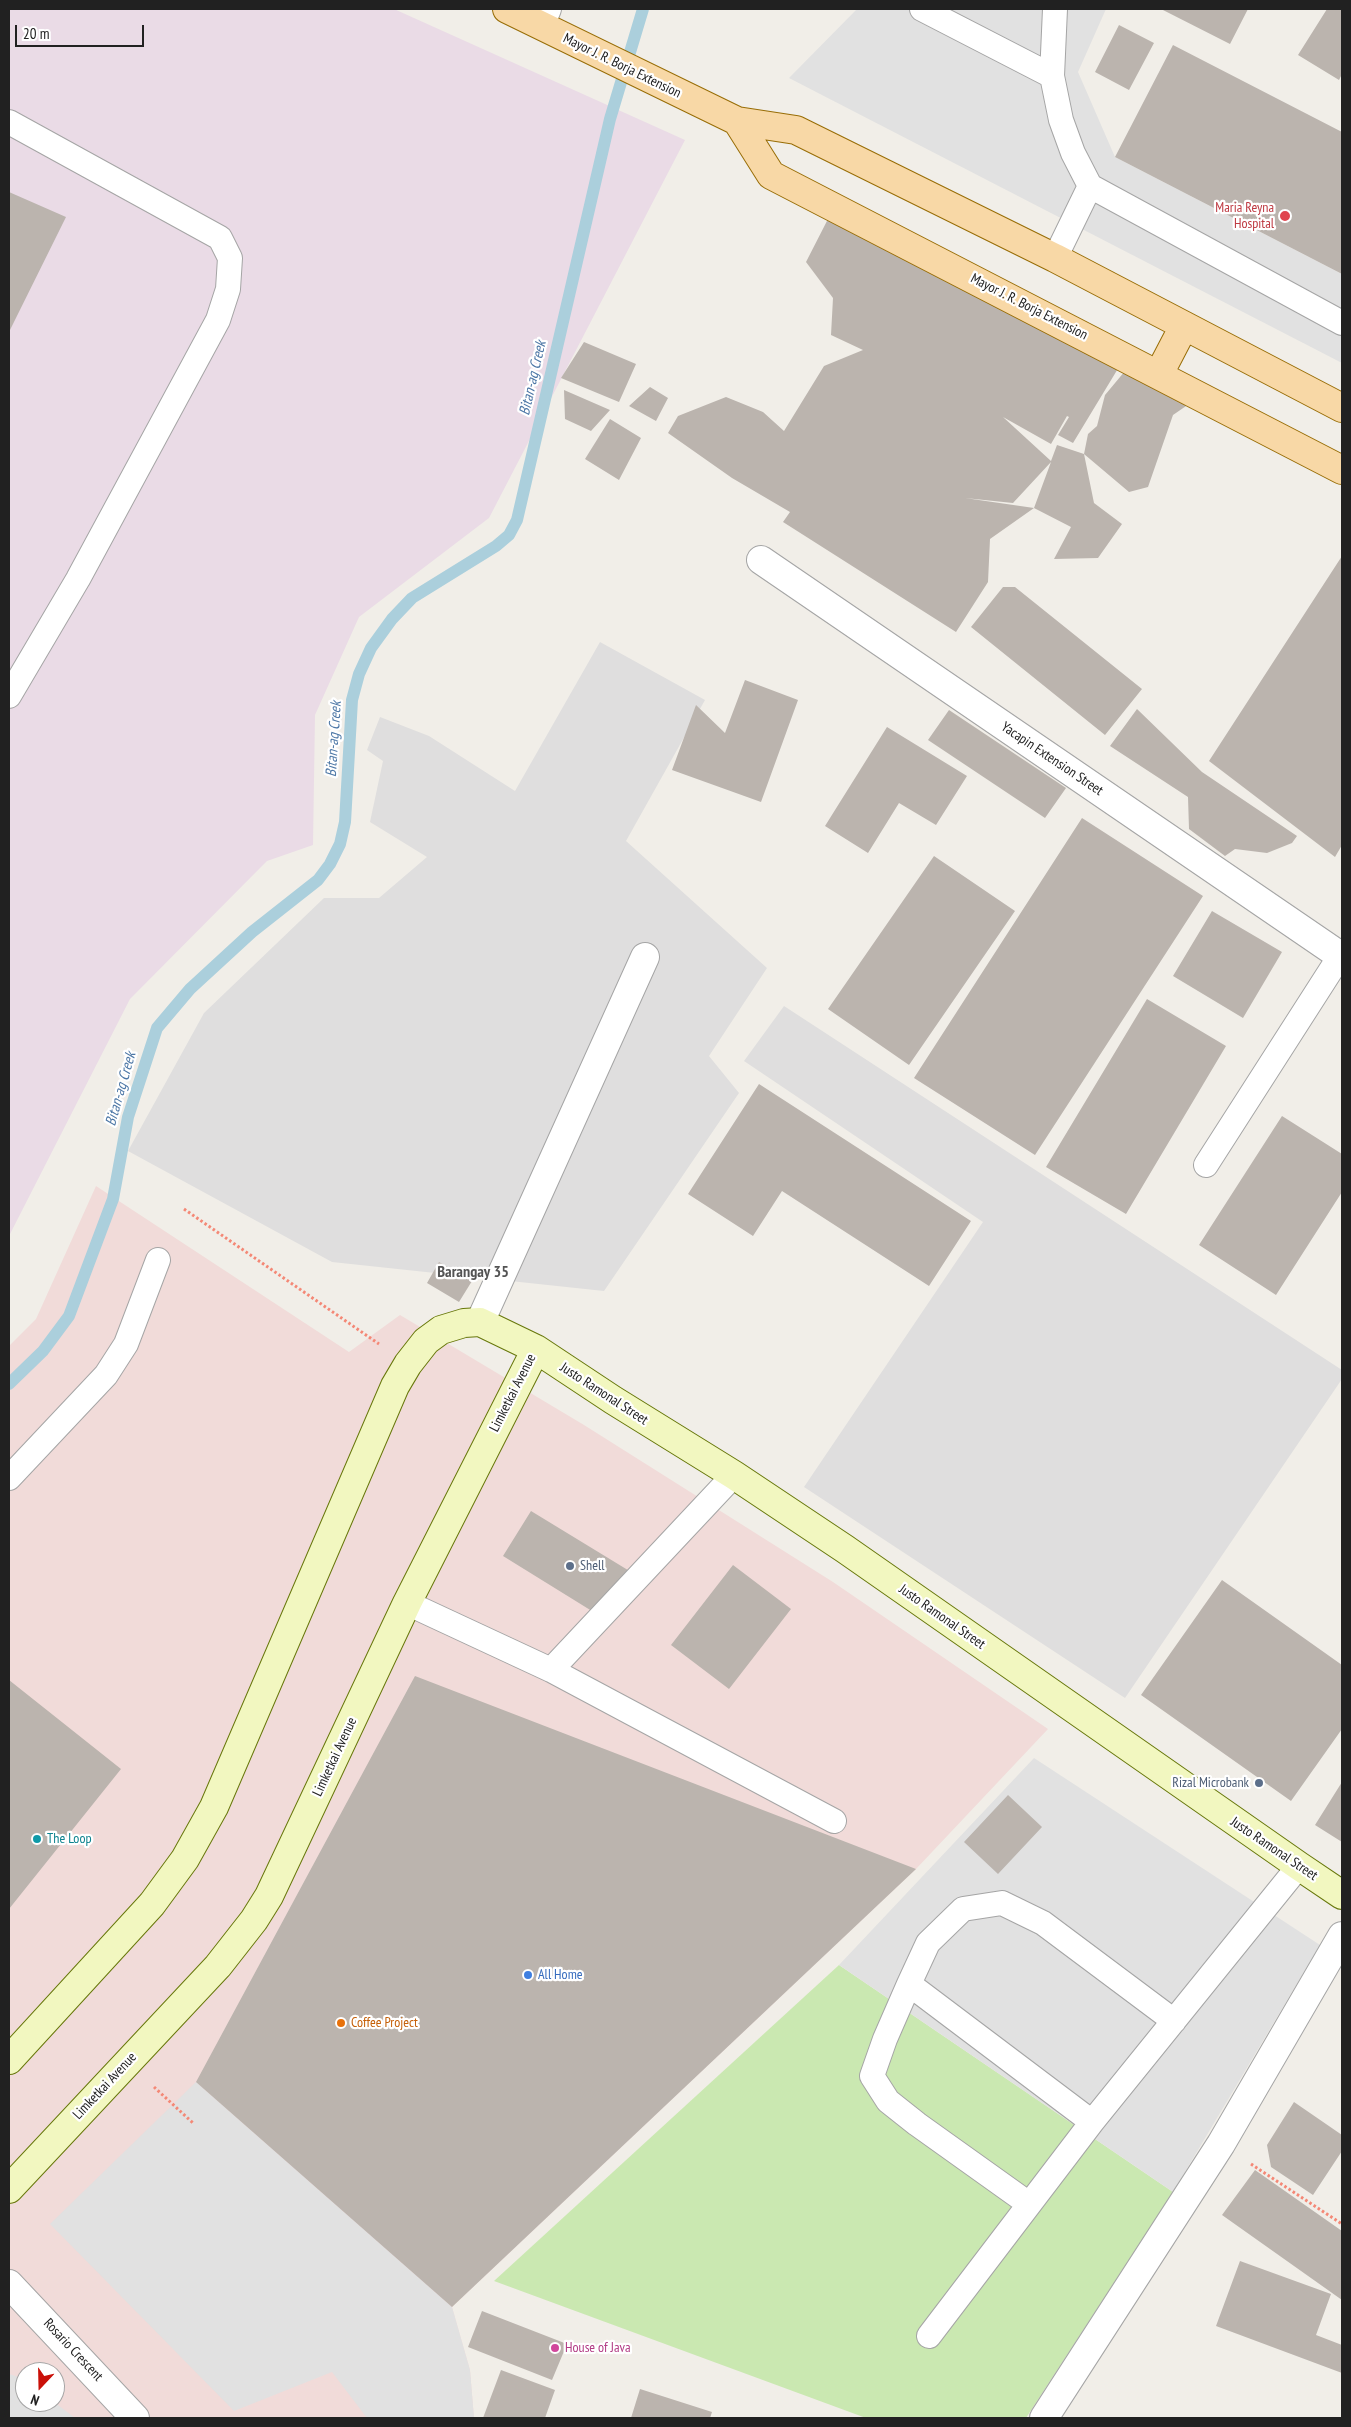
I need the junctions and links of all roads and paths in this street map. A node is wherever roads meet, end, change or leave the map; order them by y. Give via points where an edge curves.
1 (507, 9) edge
2 (922, 9) edge
3 (1055, 9) edge
4 (545, 18) edge
5 (1052, 76) junction
6 (737, 121) junction
7 (9, 122) edge
8 (1090, 186) junction
9 (1055, 258) junction
10 (1342, 323) edge
11 (1184, 326) junction
12 (1159, 374) junction
13 (1342, 408) edge
14 (1342, 470) edge
15 (761, 560) dead end
16 (9, 696) edge
17 (1341, 956) edge
18 (645, 957) dead end
19 (1206, 1165) dead end
20 (184, 1209) dead end
21 (158, 1260) dead end
22 (480, 1322) junction
23 (536, 1348) junction
24 (408, 1364) junction
25 (734, 1475) junction
26 (9, 1478) edge
27 (407, 1603) junction
28 (551, 1670) junction
29 (834, 1821) dead end
30 (1298, 1866) junction
31 (1342, 1895) edge
32 (1342, 1936) edge
33 (909, 1984) junction
34 (1174, 2021) junction
35 (9, 2060) edge
36 (128, 2063) junction
37 (1092, 2122) junction
38 (194, 2123) dead end
39 (1221, 2144) junction
40 (9, 2189) edge
41 (1029, 2204) junction
42 (1342, 2224) edge
43 (9, 2284) edge
44 (929, 2336) dead end
45 (135, 2418) edge
46 (1044, 2418) edge

1 - 4 main road, Mayor J. R. Borja Extension
2 - 5 lane
3 - 5 lane
4 - 6 main road, Mayor J. R. Borja Extension via 576,44
5 - 8 lane via 1072,153
6 - 9 main road, Mayor J. R. Borja Extension via 796,130
6 - 12 main road, Mayor J. R. Borja Extension via 771,175
7 - 16 lane via 220,238 230,258 228,289 218,320 78,579
8 - 9 lane
8 - 10 lane
9 - 11 main road, Mayor J. R. Borja Extension
11 - 12 main road
11 - 13 main road, Mayor J. R. Borja Extension
12 - 14 main road, Mayor J. R. Borja Extension
15 - 17 street, Yacapin Extension Street
17 - 19 lane
18 - 22 street
20 - 24 path
21 - 26 lane via 126,1344 106,1375
22 - 23 street, Limketkai Avenue
22 - 24 street via 441,1330 426,1341
23 - 25 street, Justo Ramonal Street
23 - 27 street, Limketkai Avenue
24 - 35 street via 383,1412 214,1807 185,1859 152,1904
25 - 28 lane
25 - 30 street, Justo Ramonal Street
27 - 28 lane
27 - 36 street, Limketkai Avenue via 269,1896 218,1966
28 - 29 lane
30 - 31 street, Justo Ramonal Street
30 - 34 lane
32 - 39 street
33 - 34 lane via 928,1943 963,1909 1002,1903 1043,1923
33 - 37 lane
33 - 41 lane via 872,2076 888,2101
34 - 37 lane
36 - 38 path
36 - 40 street, Limketkai Avenue
37 - 41 lane
39 - 42 path
39 - 46 street
41 - 44 lane
43 - 45 street, Rosario Crescent

